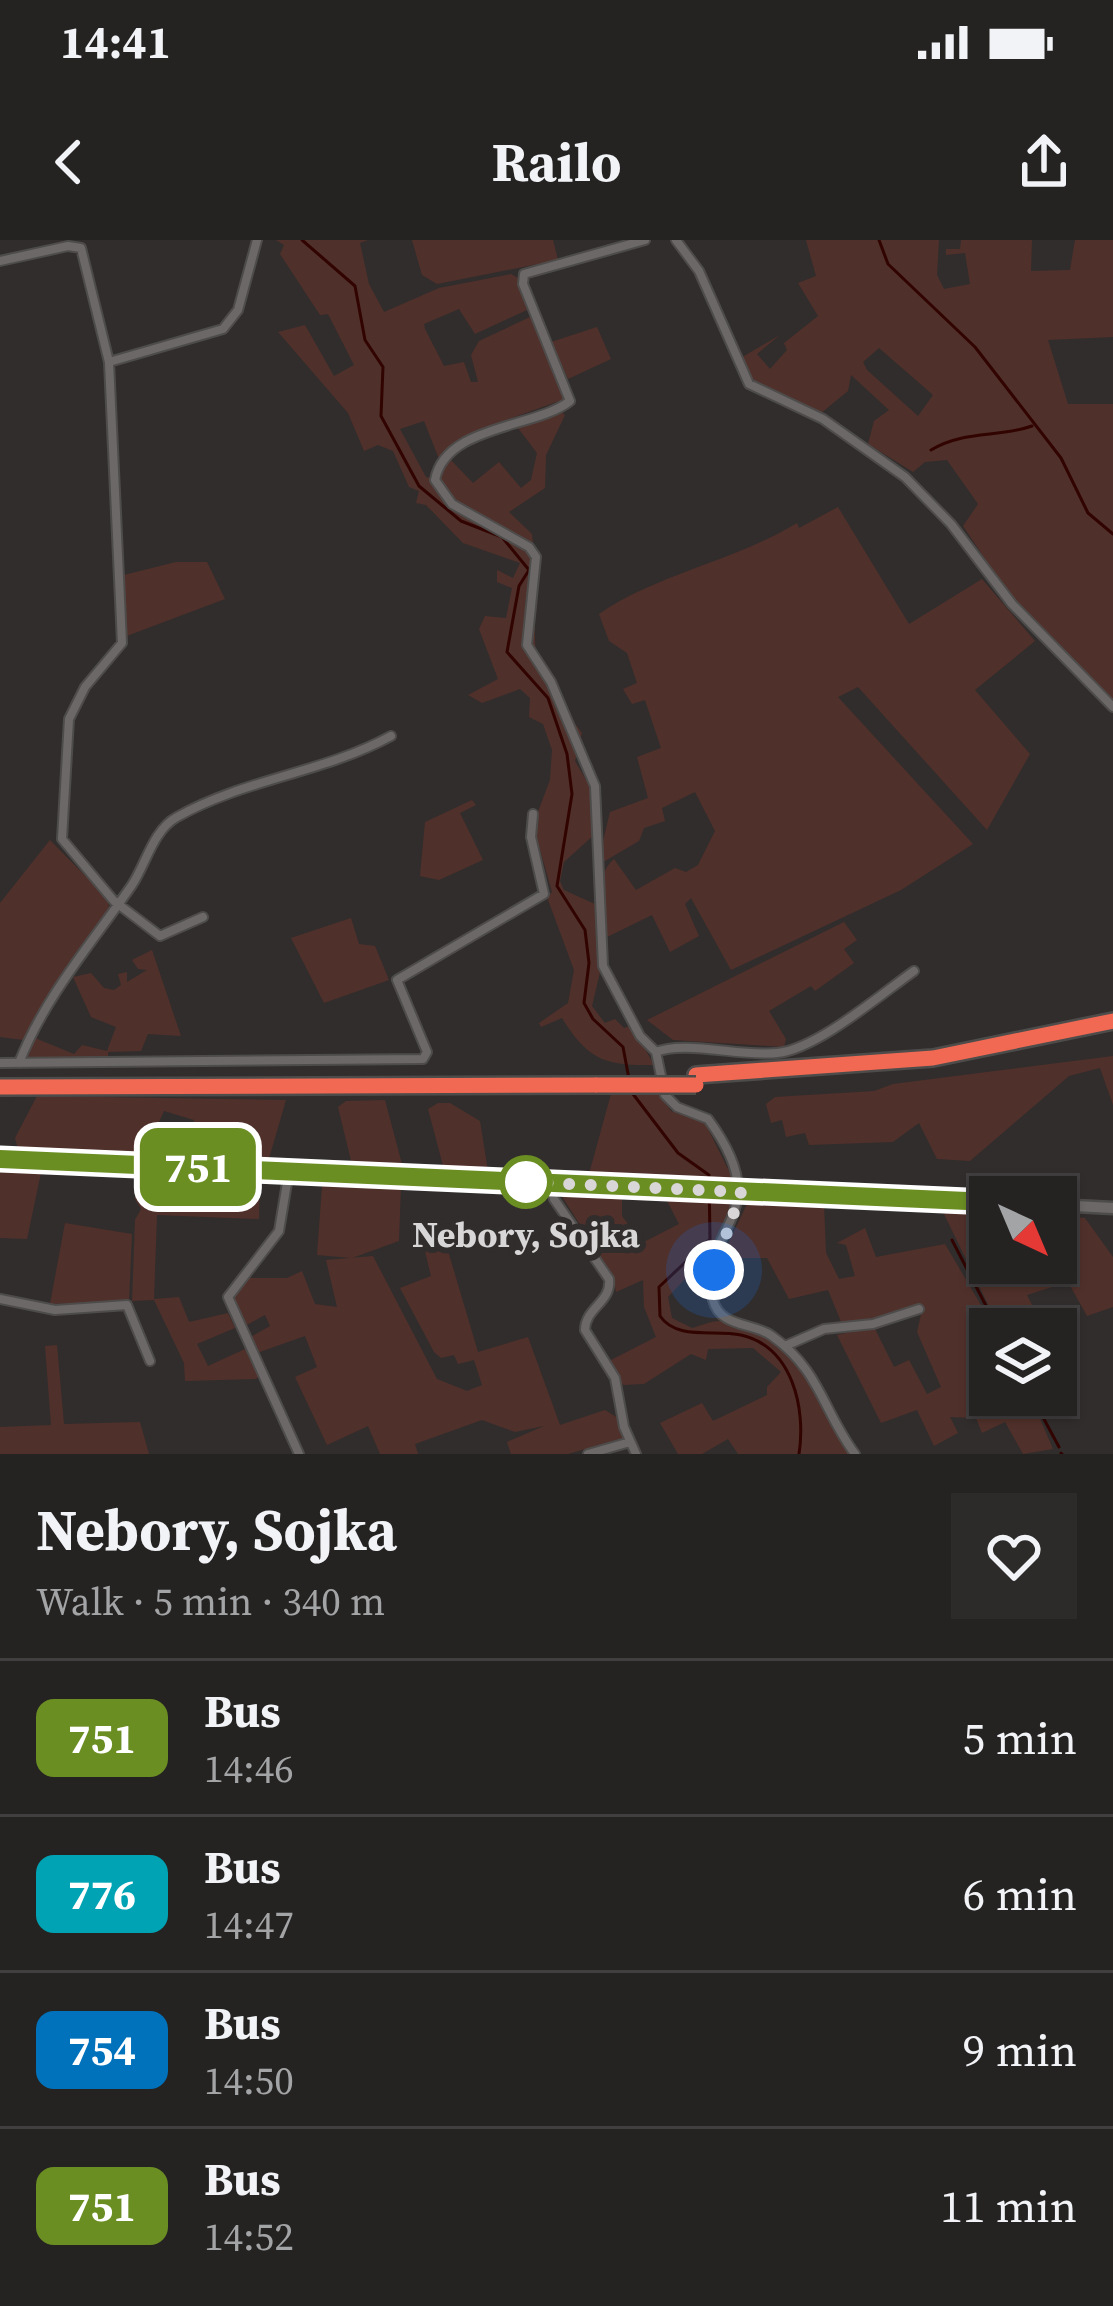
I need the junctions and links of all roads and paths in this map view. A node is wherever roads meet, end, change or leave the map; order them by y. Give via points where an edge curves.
1 (256, 240) edge
2 (645, 240) edge
3 (676, 240) edge
4 (0, 261) edge
5 (109, 362) junction
6 (1113, 707) edge
7 (391, 736) dead end
8 (533, 814) dead end
9 (118, 903) junction
10 (203, 917) dead end
11 (914, 971) dead end
12 (1113, 1021) edge
13 (1113, 1031) edge
14 (656, 1052) junction
15 (20, 1063) junction
16 (0, 1064) edge
17 (0, 1077) edge
18 (696, 1080) junction
19 (597, 1081) junction
20 (0, 1087) edge
21 (0, 1159) edge
22 (290, 1171) junction
23 (550, 1183) junction
24 (741, 1192) junction
25 (969, 1201) edge
26 (1077, 1206) edge
27 (1113, 1208) edge
28 (0, 1299) edge
29 (919, 1309) dead end
30 (783, 1347) junction
31 (150, 1361) dead end
32 (630, 1442) junction
33 (299, 1454) edge
34 (588, 1454) edge
35 (636, 1454) edge
36 (855, 1454) edge

1 - 5 street via 238,310 224,329
2 - 14 street via 524,274 570,401 486,431 446,458 435,479 452,504 536,557 524,630 595,786 603,966
3 - 6 street via 749,384 823,419 905,477
4 - 5 street via 81,248
5 - 9 street via 122,643 69,719 59,824 62,839
7 - 9 street via 341,762 175,818
8 - 15 street via 544,894 397,980 428,1052 423,1058
9 - 10 street via 163,937
9 - 15 street via 80,952
11 - 14 street via 790,1051
12 - 18 highway via 897,1063
13 - 18 highway via 935,1068
14 - 24 street via 664,1095 712,1125
15 - 16 street
17 - 19 highway
18 - 19 highway, bridge
19 - 20 highway
21 - 22 main road
22 - 23 main road
22 - 33 street via 280,1232 228,1297
23 - 24 main road
23 - 32 street via 609,1279 585,1330 615,1378
24 - 25 main road
24 - 30 street via 712,1297 724,1318
26 - 27 main road
28 - 31 street via 55,1310 127,1305
29 - 30 street
30 - 36 street via 815,1376
32 - 34 street
32 - 35 street

